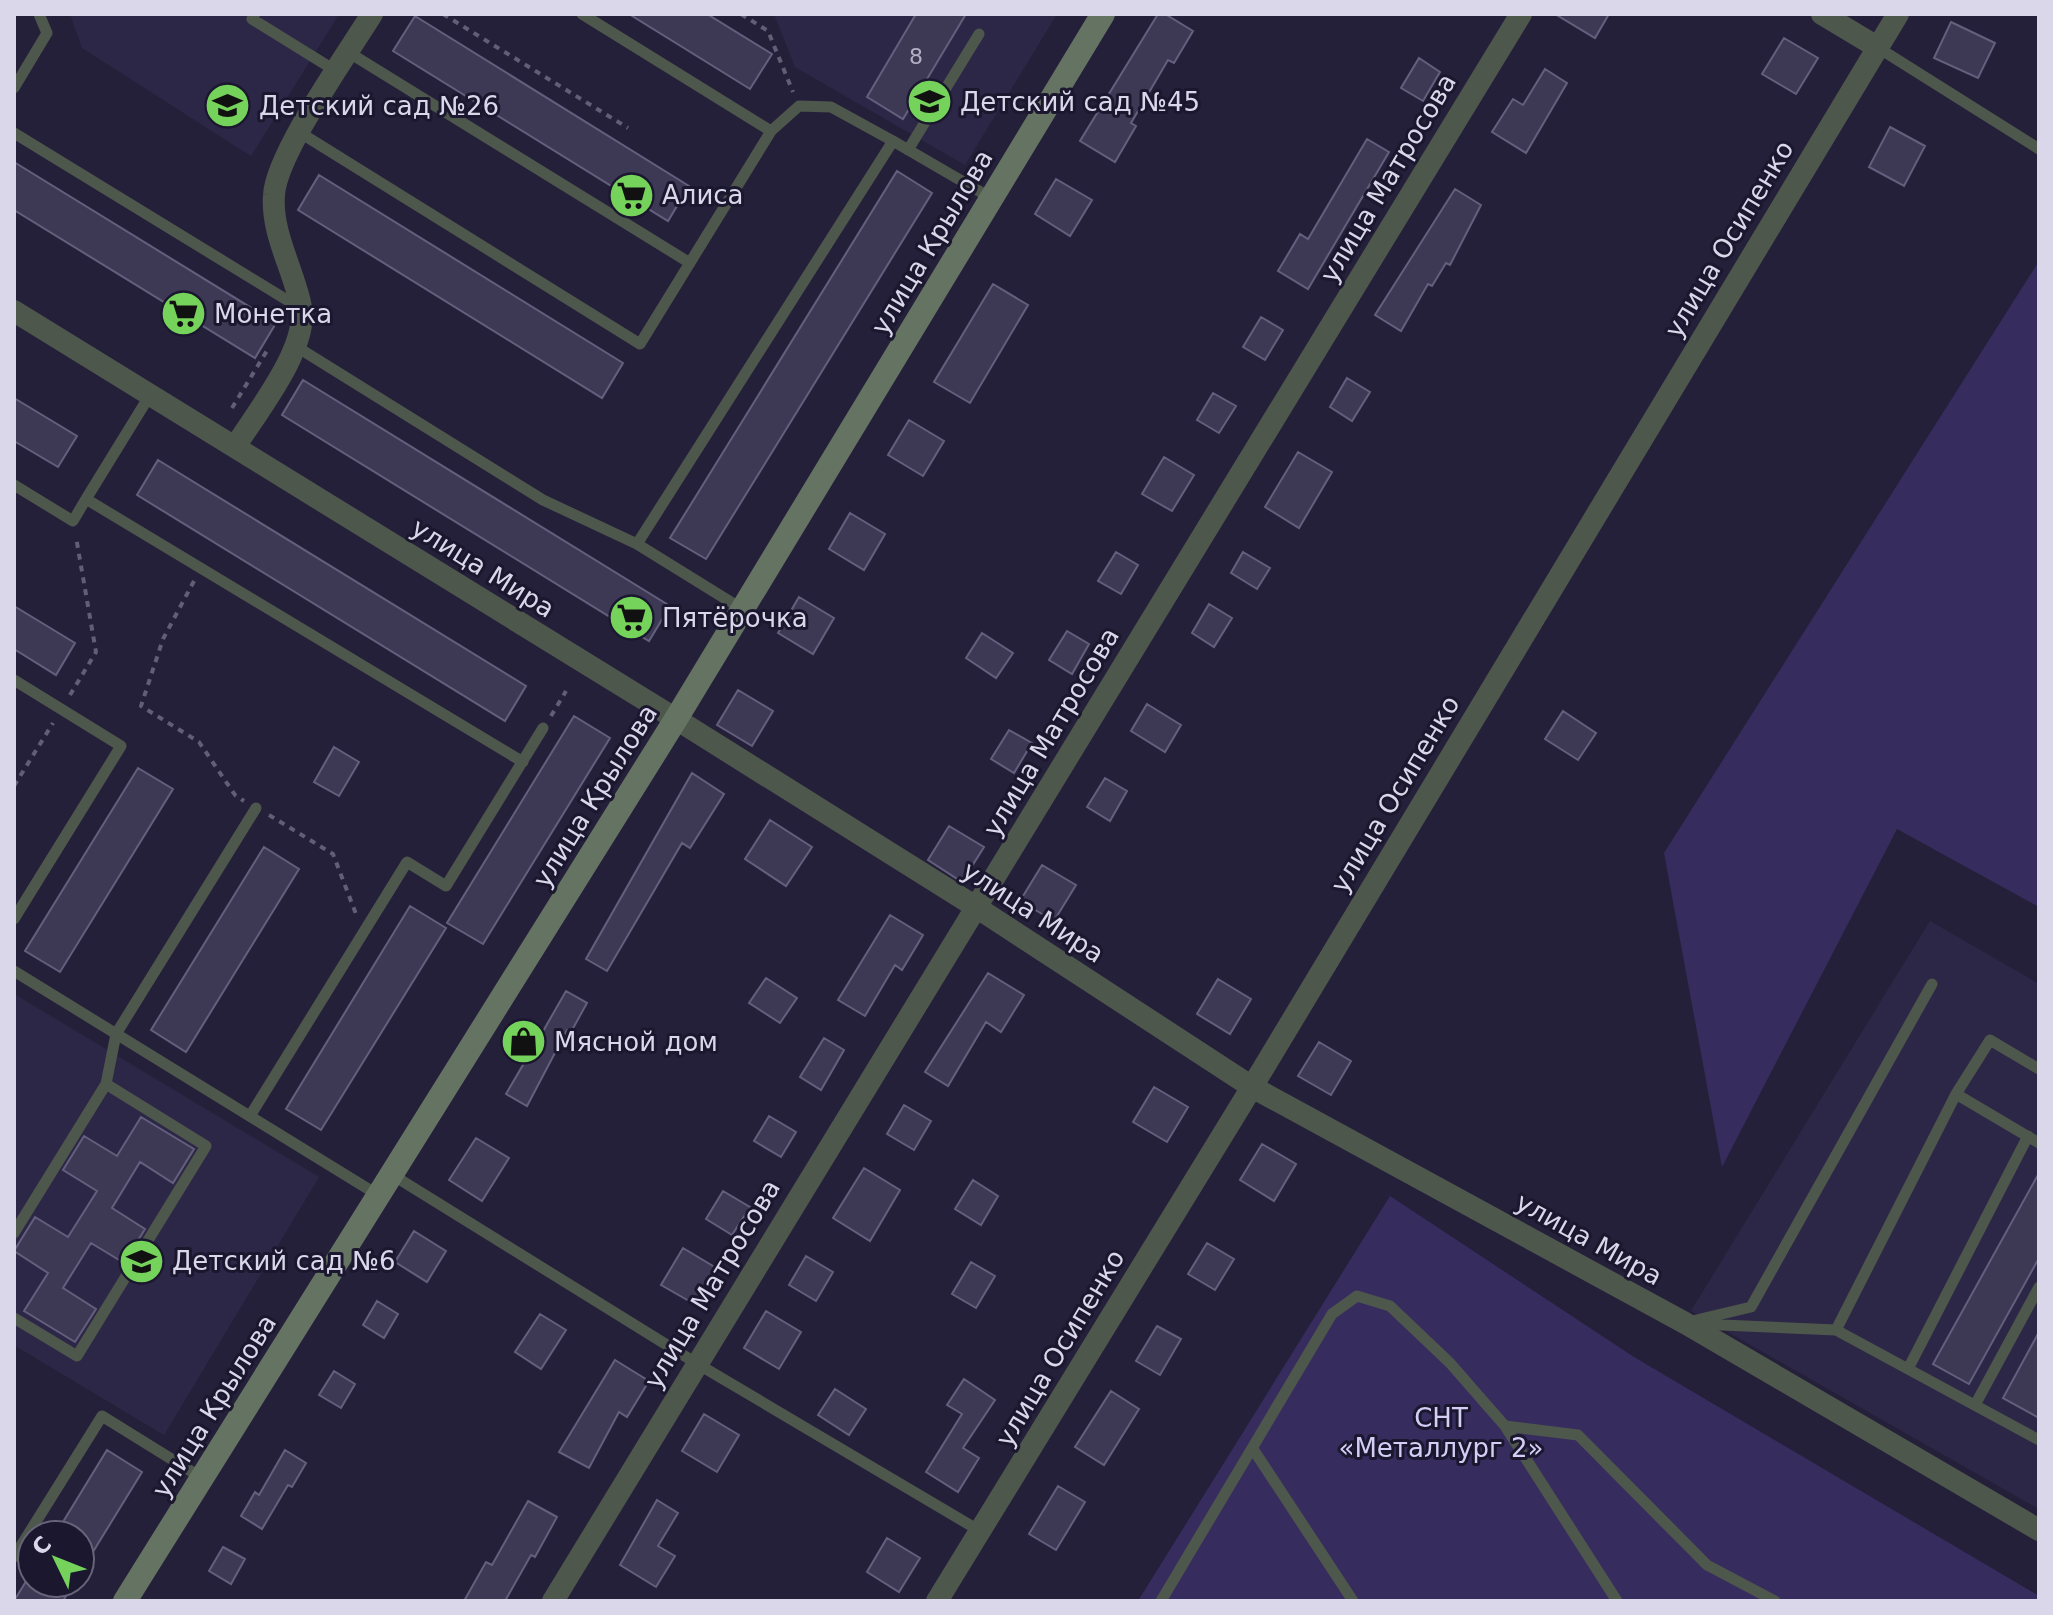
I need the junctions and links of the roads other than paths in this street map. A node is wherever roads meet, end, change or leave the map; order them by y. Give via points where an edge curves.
1 (39, 14) edge
2 (255, 14) edge
3 (372, 14) edge
4 (582, 14) edge
5 (1103, 14) edge
6 (1521, 14) edge
7 (1822, 14) edge
8 (1898, 14) edge
9 (979, 34) dead end
10 (1877, 47) junction
11 (348, 52) junction
12 (336, 71) junction
13 (14, 88) edge
14 (771, 131) junction
15 (299, 132) junction
16 (14, 133) edge
17 (893, 141) junction
18 (2039, 149) edge
19 (908, 150) junction
20 (991, 198) junction
21 (690, 263) junction
22 (302, 310) junction
23 (14, 311) edge
24 (297, 347) junction
25 (150, 395) junction
26 (235, 447) junction
27 (14, 485) edge
28 (86, 499) junction
29 (637, 544) junction
30 (742, 610) junction
31 (14, 680) edge
32 (676, 719) junction
33 (543, 728) road end
34 (523, 762) junction
35 (256, 808) road end
36 (18, 904) edge
37 (976, 907) junction
38 (14, 919) edge
39 (14, 971) edge
40 (1932, 984) dead end
41 (116, 1034) junction
42 (2039, 1069) edge
43 (106, 1084) junction
44 (1252, 1087) junction
45 (1956, 1094) junction
46 (250, 1116) junction
47 (2034, 1140) edge
48 (391, 1174) junction
49 (378, 1195) junction
50 (14, 1233) edge
51 (2039, 1287) edge
52 (14, 1318) edge
53 (1685, 1323) junction
54 (1836, 1330) junction
55 (696, 1363) junction
56 (1909, 1367) junction
57 (1975, 1405) junction
58 (1505, 1426) junction
59 (2039, 1440) edge
60 (1253, 1449) junction
61 (202, 1478) junction
62 (2039, 1530) edge
63 (980, 1531) junction
64 (14, 1557) edge
65 (125, 1601) edge
66 (553, 1601) edge
67 (937, 1601) edge
68 (1161, 1601) edge
69 (1353, 1601) edge
70 (1617, 1601) edge
71 (1775, 1601) edge

1 - 13 lane via 47,33
2 - 12 lane via 252,19
3 - 11 street
4 - 14 lane
5 - 20 main road, улица Крылова
6 - 37 street, улица Матросова
7 - 10 street
8 - 10 street, улица Осипенко
9 - 19 lane
10 - 18 lane
10 - 44 street, улица Осипенко
11 - 12 street
11 - 21 lane
12 - 15 street
14 - 17 lane via 799,106 831,107
14 - 21 lane
15 - 21 lane via 640,344
15 - 22 street via 273,192 275,218
16 - 22 lane
17 - 19 lane
17 - 29 lane
19 - 20 lane
20 - 30 main road, улица Крылова
22 - 24 street
23 - 25 street, улица Мира
24 - 26 street
24 - 29 lane via 543,500
25 - 26 street, улица Мира
25 - 28 lane
26 - 32 street, улица Мира
27 - 28 lane via 73,521
28 - 34 lane
29 - 30 lane
30 - 32 main road, улица Крылова
31 - 36 lane via 121,746
32 - 37 street, улица Мира
32 - 48 main road, улица Крылова
33 - 34 lane
34 - 46 lane via 446,886 407,862
35 - 41 lane
36 - 38 lane
37 - 44 street, улица Мира
37 - 55 street, улица Матросова
39 - 41 lane
40 - 53 lane via 1751,1307
41 - 43 lane
41 - 46 lane
42 - 45 lane via 1990,1040
43 - 50 lane
43 - 52 lane via 206,1146 77,1356
44 - 53 street, улица Мира
44 - 63 street, улица Осипенко
45 - 47 lane
45 - 54 lane
46 - 49 lane
47 - 56 lane
48 - 49 main road, улица Крылова
48 - 55 lane
49 - 61 main road, улица Крылова
51 - 57 lane
53 - 54 lane
53 - 62 street, улица Мира
54 - 56 lane
55 - 63 lane
55 - 66 street, улица Матросова
56 - 57 lane
57 - 59 lane
58 - 60 lane via 1390,1306 1357,1296 1332,1314
58 - 70 lane
58 - 71 lane via 1578,1435 1707,1565
60 - 68 lane
60 - 69 lane
61 - 64 lane via 102,1416
61 - 65 main road, улица Крылова
63 - 67 street, улица Осипенко

